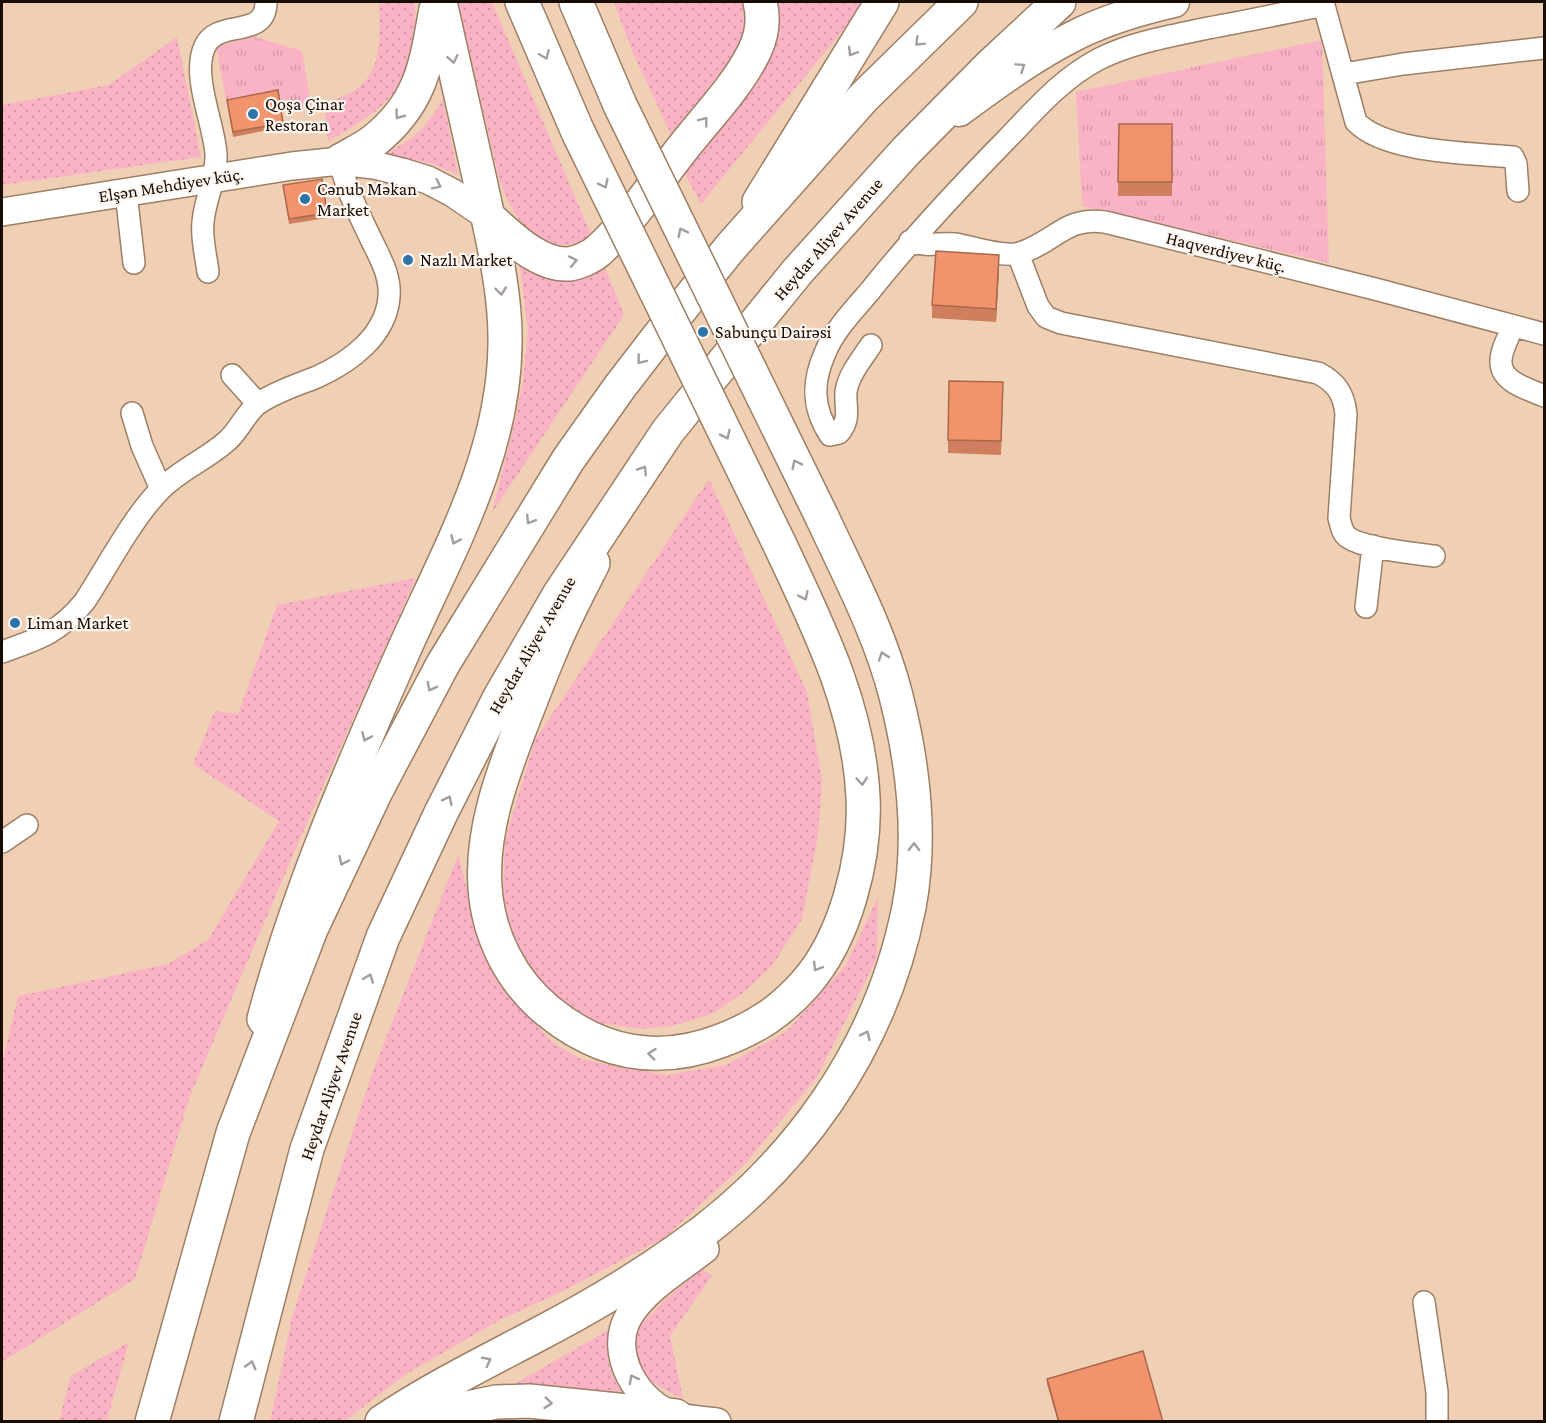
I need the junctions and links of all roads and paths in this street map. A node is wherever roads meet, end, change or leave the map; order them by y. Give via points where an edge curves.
1 (266, 2) edge
2 (439, 2) edge
3 (522, 2) edge
4 (576, 2) edge
5 (586, 2) edge
6 (760, 2) edge
7 (882, 2) edge
8 (961, 2) edge
9 (1059, 2) edge
10 (1174, 2) edge
11 (1323, 3) edge
12 (1545, 48) edge
13 (1344, 74) junction
14 (620, 105) junction
15 (906, 151) junction
16 (340, 162) junction
17 (214, 178) junction
18 (1518, 191) dead end
19 (126, 193) junction
20 (2, 212) edge
21 (488, 217) junction
22 (910, 241) junction
23 (730, 248) junction
24 (1018, 254) junction
25 (134, 263) dead end
26 (208, 272) dead end
27 (1513, 326) junction
28 (1545, 334) edge
29 (871, 345) dead end
30 (232, 375) dead end
31 (1545, 396) edge
32 (258, 404) junction
33 (132, 413) dead end
34 (160, 489) junction
35 (624, 498) junction
36 (1372, 546) junction
37 (1434, 556) dead end
38 (1366, 607) dead end
39 (2, 652) edge
40 (27, 825) dead end
41 (2, 842) edge
42 (843, 1080) junction
43 (233, 1133) junction
44 (1424, 1302) dead end
45 (451, 1380) junction
46 (676, 1416) junction
47 (152, 1422) edge
48 (236, 1422) edge
49 (382, 1422) edge
50 (405, 1422) edge
51 (430, 1422) edge
52 (717, 1422) edge
53 (1437, 1422) edge

1 - 17 street via 262,19 213,37 205,45 202,86 214,135
2 -> 16 main road via 418,87 375,140
2 -> 21 main road
3 -> 35 main road, bridge via 578,132 818,626 856,737 863,798 862,838 850,897 833,940 807,982 778,1012 742,1033 699,1050 659,1055 592,1040 535,1001 499,947 485,890 484,858 508,761 553,645
4 - 14 main road
5 - 14 main road
21 -> 6 main road via 526,248 551,261 568,264 596,252 735,82 755,50 763,24
7 -> 23 main road
8 -> 23 main road via 862,98
9 - 15 main road, Heydar Aliyev Avenue
15 -> 10 main road via 1041,53 1072,36
11 - 13 street
11 - 22 street via 1171,36 1099,59 1048,94
12 - 13 street
13 - 18 street via 1356,122 1362,128 1399,144 1513,157
42 -> 14 main road, bridge via 884,995 909,905 914,817 909,757 895,692 873,627 822,516
35 -> 15 main road, Heydar Aliyev Avenue via 668,431 797,272
16 - 17 street, Elşən Mehdiyev küç.
16 -> 21 street, Elşən Mehdiyev küç. via 374,165 428,180
16 - 32 street via 350,195 389,282 389,299 381,324 356,354
17 - 19 street, Elşən Mehdiyev küç.
17 - 26 street via 202,224
19 - 20 street, Elşən Mehdiyev küç.
19 - 25 street
21 -> 43 main road via 505,344 493,440 470,506 360,750 297,909 273,982
22 - 24 street
22 - 29 street via 825,352 815,385 816,408 830,435 839,434 845,425 846,391
23 -> 43 main road via 619,388 568,460 443,664 376,791 311,929
24 - 27 street, Haqverdiyev küç. via 1072,224 1098,220
24 - 36 street via 1038,306 1046,317 1061,323 1328,378 1344,399 1346,414 1342,530 1349,538
27 - 28 street, Haqverdiyev küç.
27 - 31 street via 1501,362 1504,373 1512,382
30 - 32 street
32 - 34 street via 228,440
33 - 34 street
34 - 39 street via 74,614 55,631
48 -> 35 main road, Heydar Aliyev Avenue via 307,1149 383,937 500,697 560,595
36 - 37 street
36 - 38 street
40 - 41 street
45 -> 42 main road via 590,1306 680,1249 774,1168 822,1112
46 -> 42 street via 646,1399 633,1381 622,1351 622,1334 628,1318 653,1289 748,1213 780,1179 817,1132
43 - 47 main road
44 - 53 street via 1437,1392
45 - 49 main road
45 - 50 main road
51 -> 46 main road via 464,1409 507,1401
46 - 52 street

